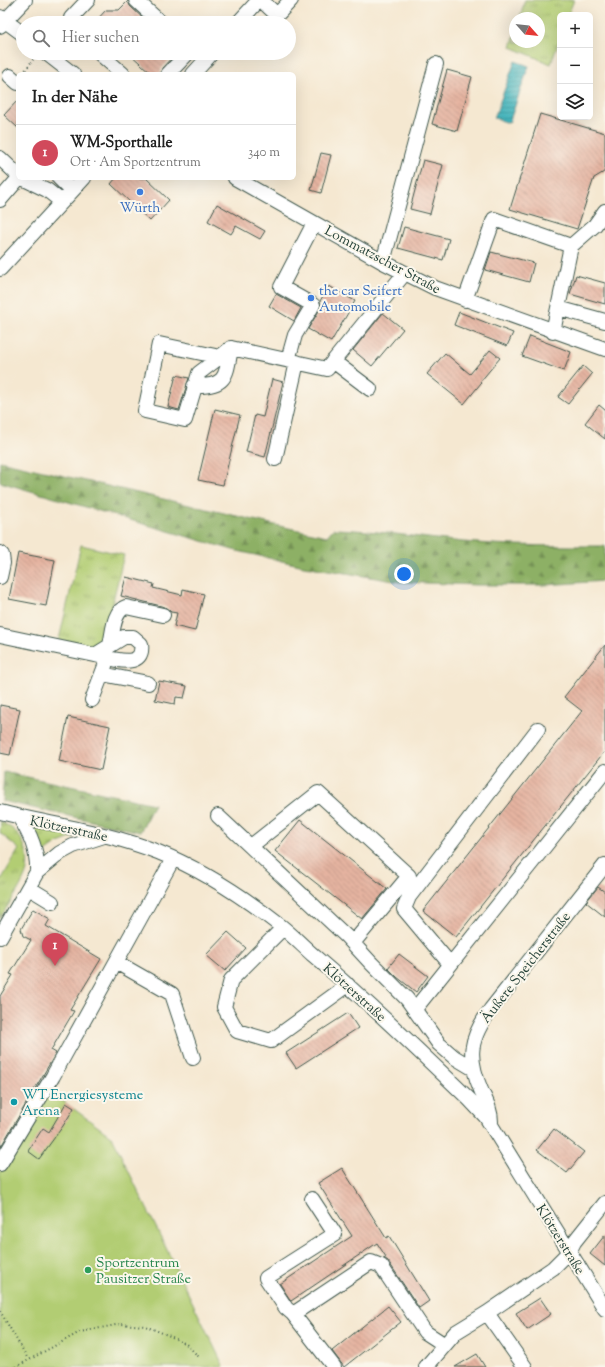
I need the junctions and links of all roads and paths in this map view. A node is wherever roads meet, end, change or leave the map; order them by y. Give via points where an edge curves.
1 (25, 0) edge
2 (88, 0) edge
3 (136, 0) edge
4 (260, 0) edge
5 (291, 0) edge
6 (73, 16) edge
7 (153, 16) edge
8 (245, 16) edge
9 (2, 21) edge
10 (16, 30) edge
11 (32, 60) edge
12 (55, 60) edge
13 (107, 60) edge
14 (181, 60) edge
15 (206, 60) edge
16 (436, 64) dead end
17 (22, 72) edge
18 (70, 72) edge
19 (121, 72) edge
20 (170, 72) edge
21 (195, 72) edge
22 (0, 158) edge
23 (16, 173) edge
24 (17, 180) edge
25 (26, 180) edge
26 (61, 180) edge
27 (82, 180) edge
28 (239, 180) edge
29 (72, 191) junction
30 (0, 200) edge
31 (62, 202) junction
32 (605, 211) edge
33 (314, 223) junction
34 (571, 246) junction
35 (2, 262) edge
36 (383, 262) junction
37 (404, 274) junction
38 (465, 300) junction
39 (558, 308) junction
40 (605, 321) edge
41 (553, 332) junction
42 (231, 348) junction
43 (605, 349) edge
44 (220, 356) junction
45 (293, 361) junction
46 (333, 361) junction
47 (194, 386) junction
48 (370, 389) dead end
49 (275, 460) dead end
50 (0, 553) edge
51 (0, 577) edge
52 (163, 615) dead end
53 (0, 635) edge
54 (104, 652) junction
55 (102, 674) junction
56 (148, 683) dead end
57 (92, 700) dead end
58 (538, 729) dead end
59 (605, 771) edge
60 (0, 812) edge
61 (218, 816) dead end
62 (19, 817) junction
63 (107, 836) junction
64 (250, 846) junction
65 (173, 859) junction
66 (605, 865) edge
67 (38, 872) junction
68 (29, 888) junction
69 (52, 902) dead end
70 (284, 928) junction
71 (0, 937) edge
72 (353, 943) junction
73 (116, 962) junction
74 (450, 964) junction
75 (348, 985) junction
76 (414, 1009) junction
77 (193, 1058) dead end
78 (474, 1069) junction
79 (491, 1124) junction
80 (0, 1164) edge
81 (312, 1199) dead end
82 (605, 1203) edge
83 (570, 1252) junction
84 (605, 1309) edge
85 (0, 1311) edge
86 (487, 1313) junction
87 (293, 1314) junction
88 (445, 1345) junction
89 (199, 1357) dead end
90 (28, 1359) junction
91 (16, 1367) edge
92 (334, 1367) edge
93 (426, 1367) edge
94 (525, 1367) edge

1 - 9 street
2 - 6 street
3 - 7 street
4 - 5 street via 277,15
4 - 8 street
9 - 10 street
11 - 17 path
12 - 18 street
13 - 19 street
14 - 20 street
15 - 21 street
16 - 36 street
22 - 23 street
24 - 30 street
25 - 31 street via 47,190
26 - 29 street
27 - 29 street
28 - 33 street, Lommatzscher Straße
29 - 31 street
31 - 35 street
32 - 34 street via 595,225
33 - 36 street, Lommatzscher Straße
33 - 45 street via 281,286 313,305 295,335
34 - 38 street via 494,219
34 - 39 street
36 - 37 street, Lommatzscher Straße
37 - 38 street, Lommatzscher Straße
37 - 46 street
38 - 41 street, Lommatzscher Straße
39 - 40 street
39 - 41 street
41 - 43 street, Lommatzscher Straße
42 - 44 street
42 - 45 street
42 - 47 street via 224,377 210,387
44 - 47 street via 199,373
44 - 47 street via 159,344 145,411 185,420
45 - 46 street via 327,369
45 - 49 street
46 - 48 street
50 - 51 street via 3,563
52 - 54 street via 123,608 117,615
53 - 54 street
54 - 55 street
55 - 56 street
55 - 57 street
58 - 74 street via 409,897 404,909
59 - 74 street
60 - 62 street, Klötzerstraße
61 - 64 street
62 - 63 street, Klötzerstraße
62 - 67 street via 33,844
63 - 65 street, Klötzerstraße
63 - 67 street via 60,852
64 - 72 street
64 - 72 street via 318,793 409,876
65 - 70 street, Klötzerstraße via 240,896
65 - 73 street
66 - 78 street, Äußere Speicherstraße via 482,1021 472,1052
67 - 68 street
68 - 69 street
68 - 71 street
70 - 75 street, Klötzerstraße
70 - 75 street via 231,980 224,1007 237,1031 272,1041
72 - 76 street
73 - 77 street via 172,994
73 - 80 street via 53,1076
74 - 76 street
75 - 79 street, Klötzerstraße via 469,1098
76 - 78 street via 439,1044
78 - 79 street, Äußere Speicherstraße via 491,1112
79 - 83 street, Klötzerstraße
81 - 87 street via 335,1234 266,1278
82 - 83 street via 574,1242
83 - 84 street, Klötzerstraße
83 - 86 street via 553,1268
85 - 90 path
86 - 88 street via 456,1332
86 - 94 street
87 - 88 street via 371,1262 381,1266 425,1332
87 - 92 street
88 - 93 street
89 - 90 path via 186,1344 170,1336 145,1326 121,1324 80,1332
90 - 91 path

